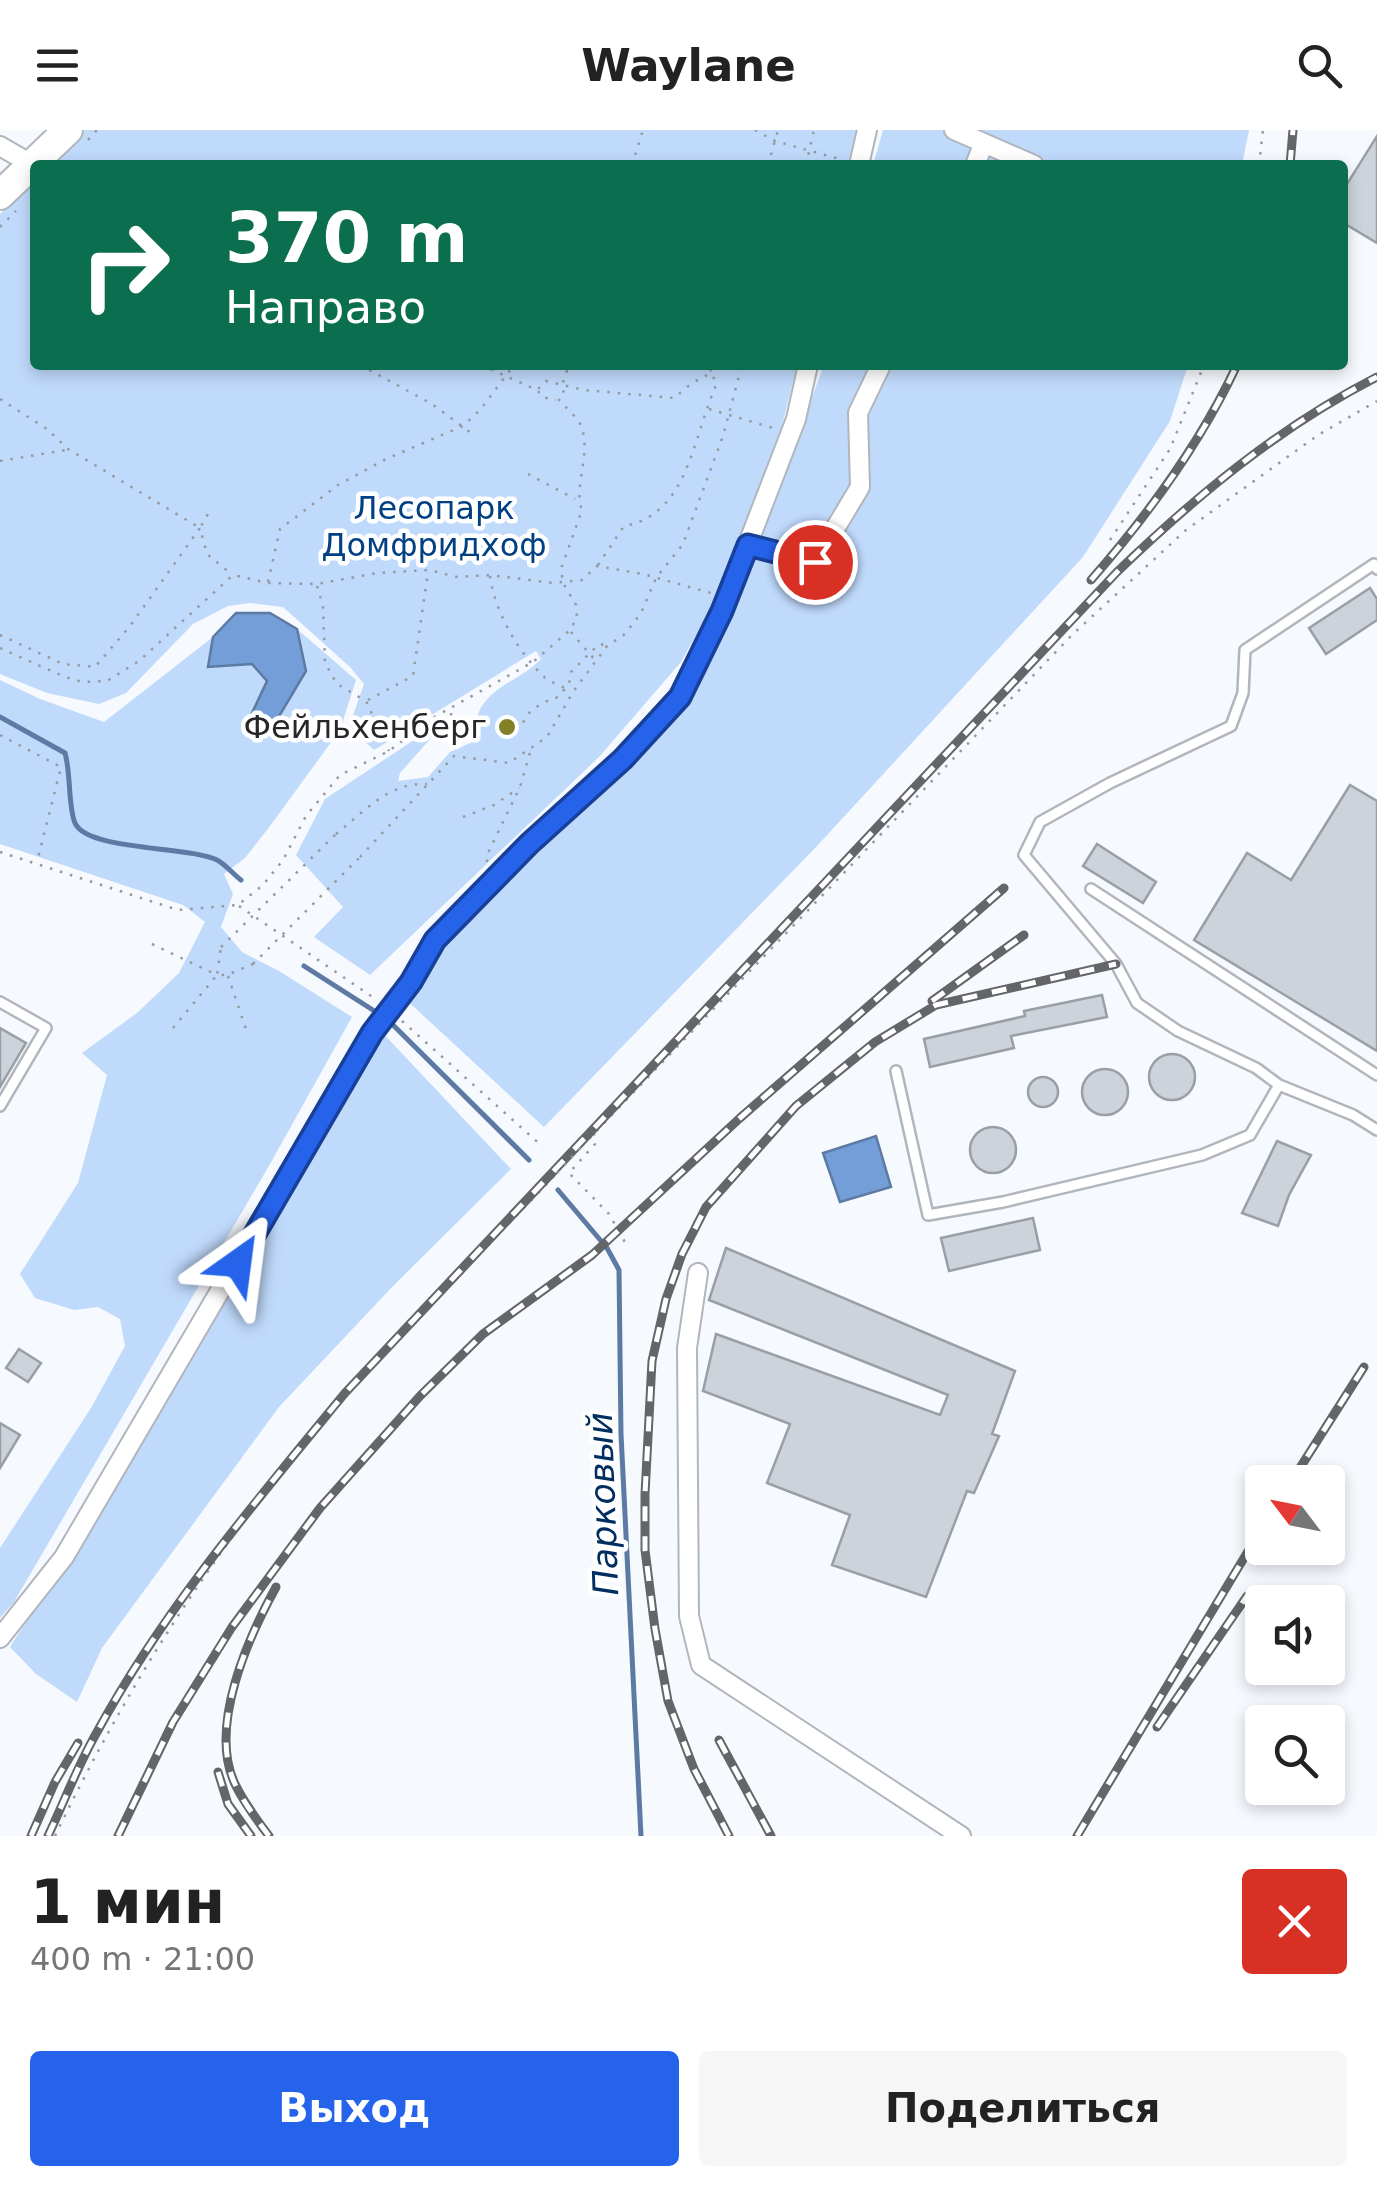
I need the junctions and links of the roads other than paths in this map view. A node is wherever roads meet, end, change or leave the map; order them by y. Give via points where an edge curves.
1 (68, 130) edge
2 (868, 130) edge
3 (954, 130) edge
4 (984, 143) junction
5 (0, 146) edge
6 (38, 160) edge
7 (860, 160) edge
8 (977, 160) edge
9 (1023, 160) edge
10 (30, 163) edge
11 (30, 168) edge
12 (0, 195) edge
13 (807, 370) edge
14 (879, 370) edge
15 (748, 545) junction
16 (1377, 569) edge
17 (1091, 889) dead end
18 (0, 1002) edge
19 (896, 1071) dead end
20 (1377, 1076) edge
21 (1279, 1085) junction
22 (0, 1106) edge
23 (1377, 1130) edge
24 (698, 1273) dead end
25 (0, 1638) edge
26 (961, 1836) edge

1 - 6 main road
2 - 7 street
3 - 4 street
4 - 8 street
4 - 9 street
5 - 10 street
11 - 12 main road
13 - 15 street via 790,436
14 - 15 street via 858,412 860,487 815,562
15 - 25 street via 680,697 435,940 372,1033 64,1556
16 - 21 lane via 1374,564 1244,650 1243,693 1231,726 1040,822 1024,855 1116,964 1137,1003
17 - 20 lane
18 - 22 lane via 46,1028
19 - 21 lane via 928,1215 1202,1155 1250,1135
21 - 23 lane
24 - 26 street via 687,1348 689,1616 701,1665

